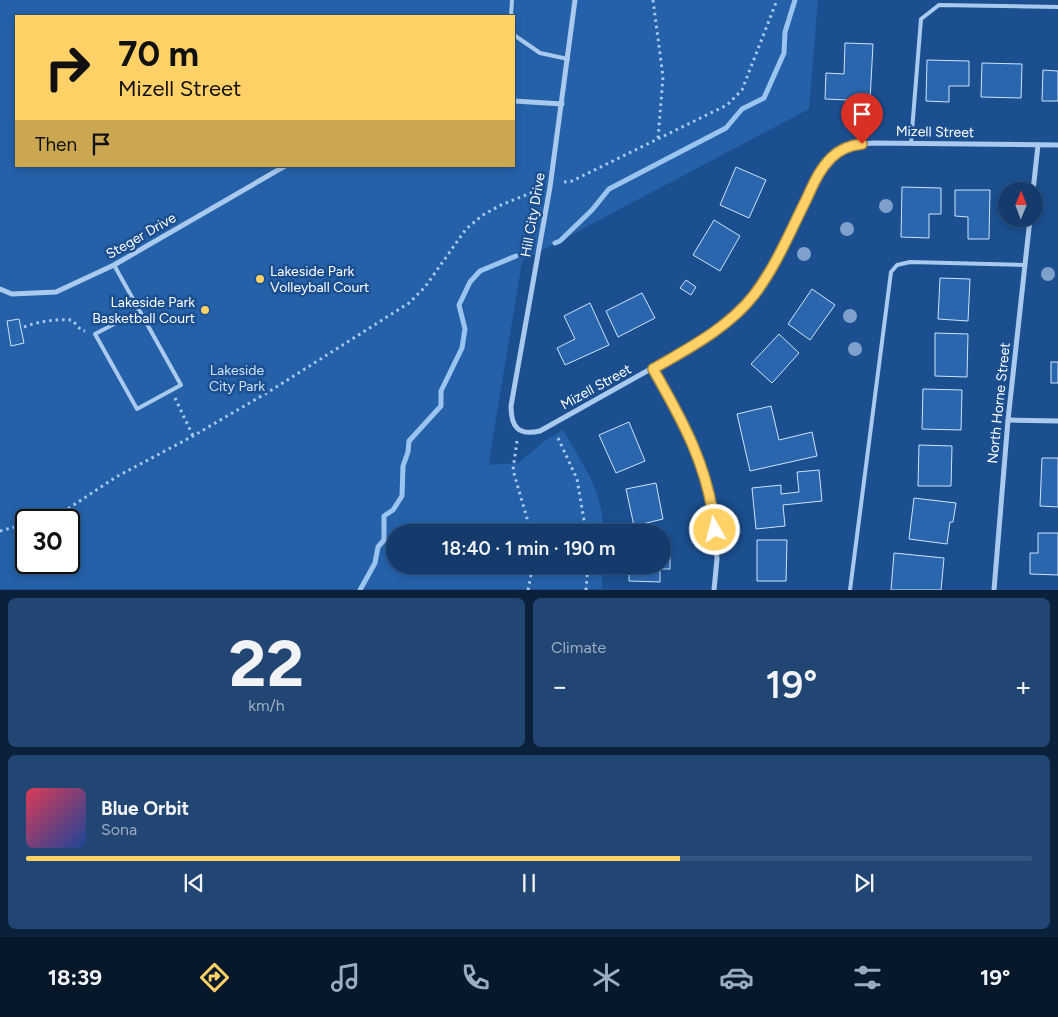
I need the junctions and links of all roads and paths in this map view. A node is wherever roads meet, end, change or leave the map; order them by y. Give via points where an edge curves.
1 (512, 0) edge
2 (575, 0) edge
3 (653, 0) edge
4 (777, 0) edge
5 (1058, 7) edge
6 (510, 15) edge
7 (515, 36) edge
8 (568, 59) junction
9 (515, 101) edge
10 (562, 104) junction
11 (658, 140) junction
12 (911, 143) junction
13 (1038, 145) junction
14 (1058, 145) edge
15 (283, 167) edge
16 (564, 182) dead end
17 (1034, 182) edge
18 (533, 192) dead end
19 (1029, 228) edge
20 (114, 265) junction
21 (1025, 265) junction
22 (0, 289) edge
23 (140, 311) junction
24 (24, 327) dead end
25 (95, 334) junction
26 (653, 369) junction
27 (170, 391) junction
28 (1008, 420) junction
29 (1058, 421) edge
30 (518, 430) junction
31 (193, 436) junction
32 (558, 438) dead end
33 (68, 509) edge
34 (529, 524) edge
35 (585, 524) edge
36 (15, 527) edge
37 (0, 531) edge
38 (531, 574) edge
39 (587, 574) edge
40 (528, 590) edge
41 (586, 590) edge
42 (714, 590) edge
43 (850, 590) edge
44 (994, 590) edge

1 - 6 lane
2 - 8 street, Hill City Drive
3 - 11 path via 663,77
4 - 11 path via 742,90 727,105
5 - 12 lane via 939,5 921,19
7 - 8 lane via 540,53
8 - 10 street, Hill City Drive
9 - 10 street
10 - 30 street, Hill City Drive via 511,406 511,418
11 - 16 path
12 - 13 street, Mizell Street
12 - 26 street, Mizell Street via 851,145 833,156 820,170 771,270 754,295 713,334
13 - 14 street, Mizell Street
13 - 17 street
15 - 20 street, Steger Drive
18 - 31 path via 501,205 466,229 426,287 409,303
19 - 21 street, North Horne Street
20 - 22 street, Steger Drive via 56,292 12,294
20 - 23 lane
21 - 28 street, North Horne Street
21 - 43 lane via 910,262 897,266 891,272
23 - 25 lane
23 - 27 lane via 181,386
24 - 25 path via 38,322 72,320 81,330
25 - 27 lane via 138,409
26 - 30 street, Mizell Street via 540,431 528,434
26 - 42 street via 695,447 706,481 717,559
27 - 31 path
28 - 29 street
28 - 44 street, North Horne Street
30 - 34 path via 513,470
31 - 33 path via 116,477
32 - 35 path via 577,478
36 - 37 path
38 - 40 path
39 - 41 path

